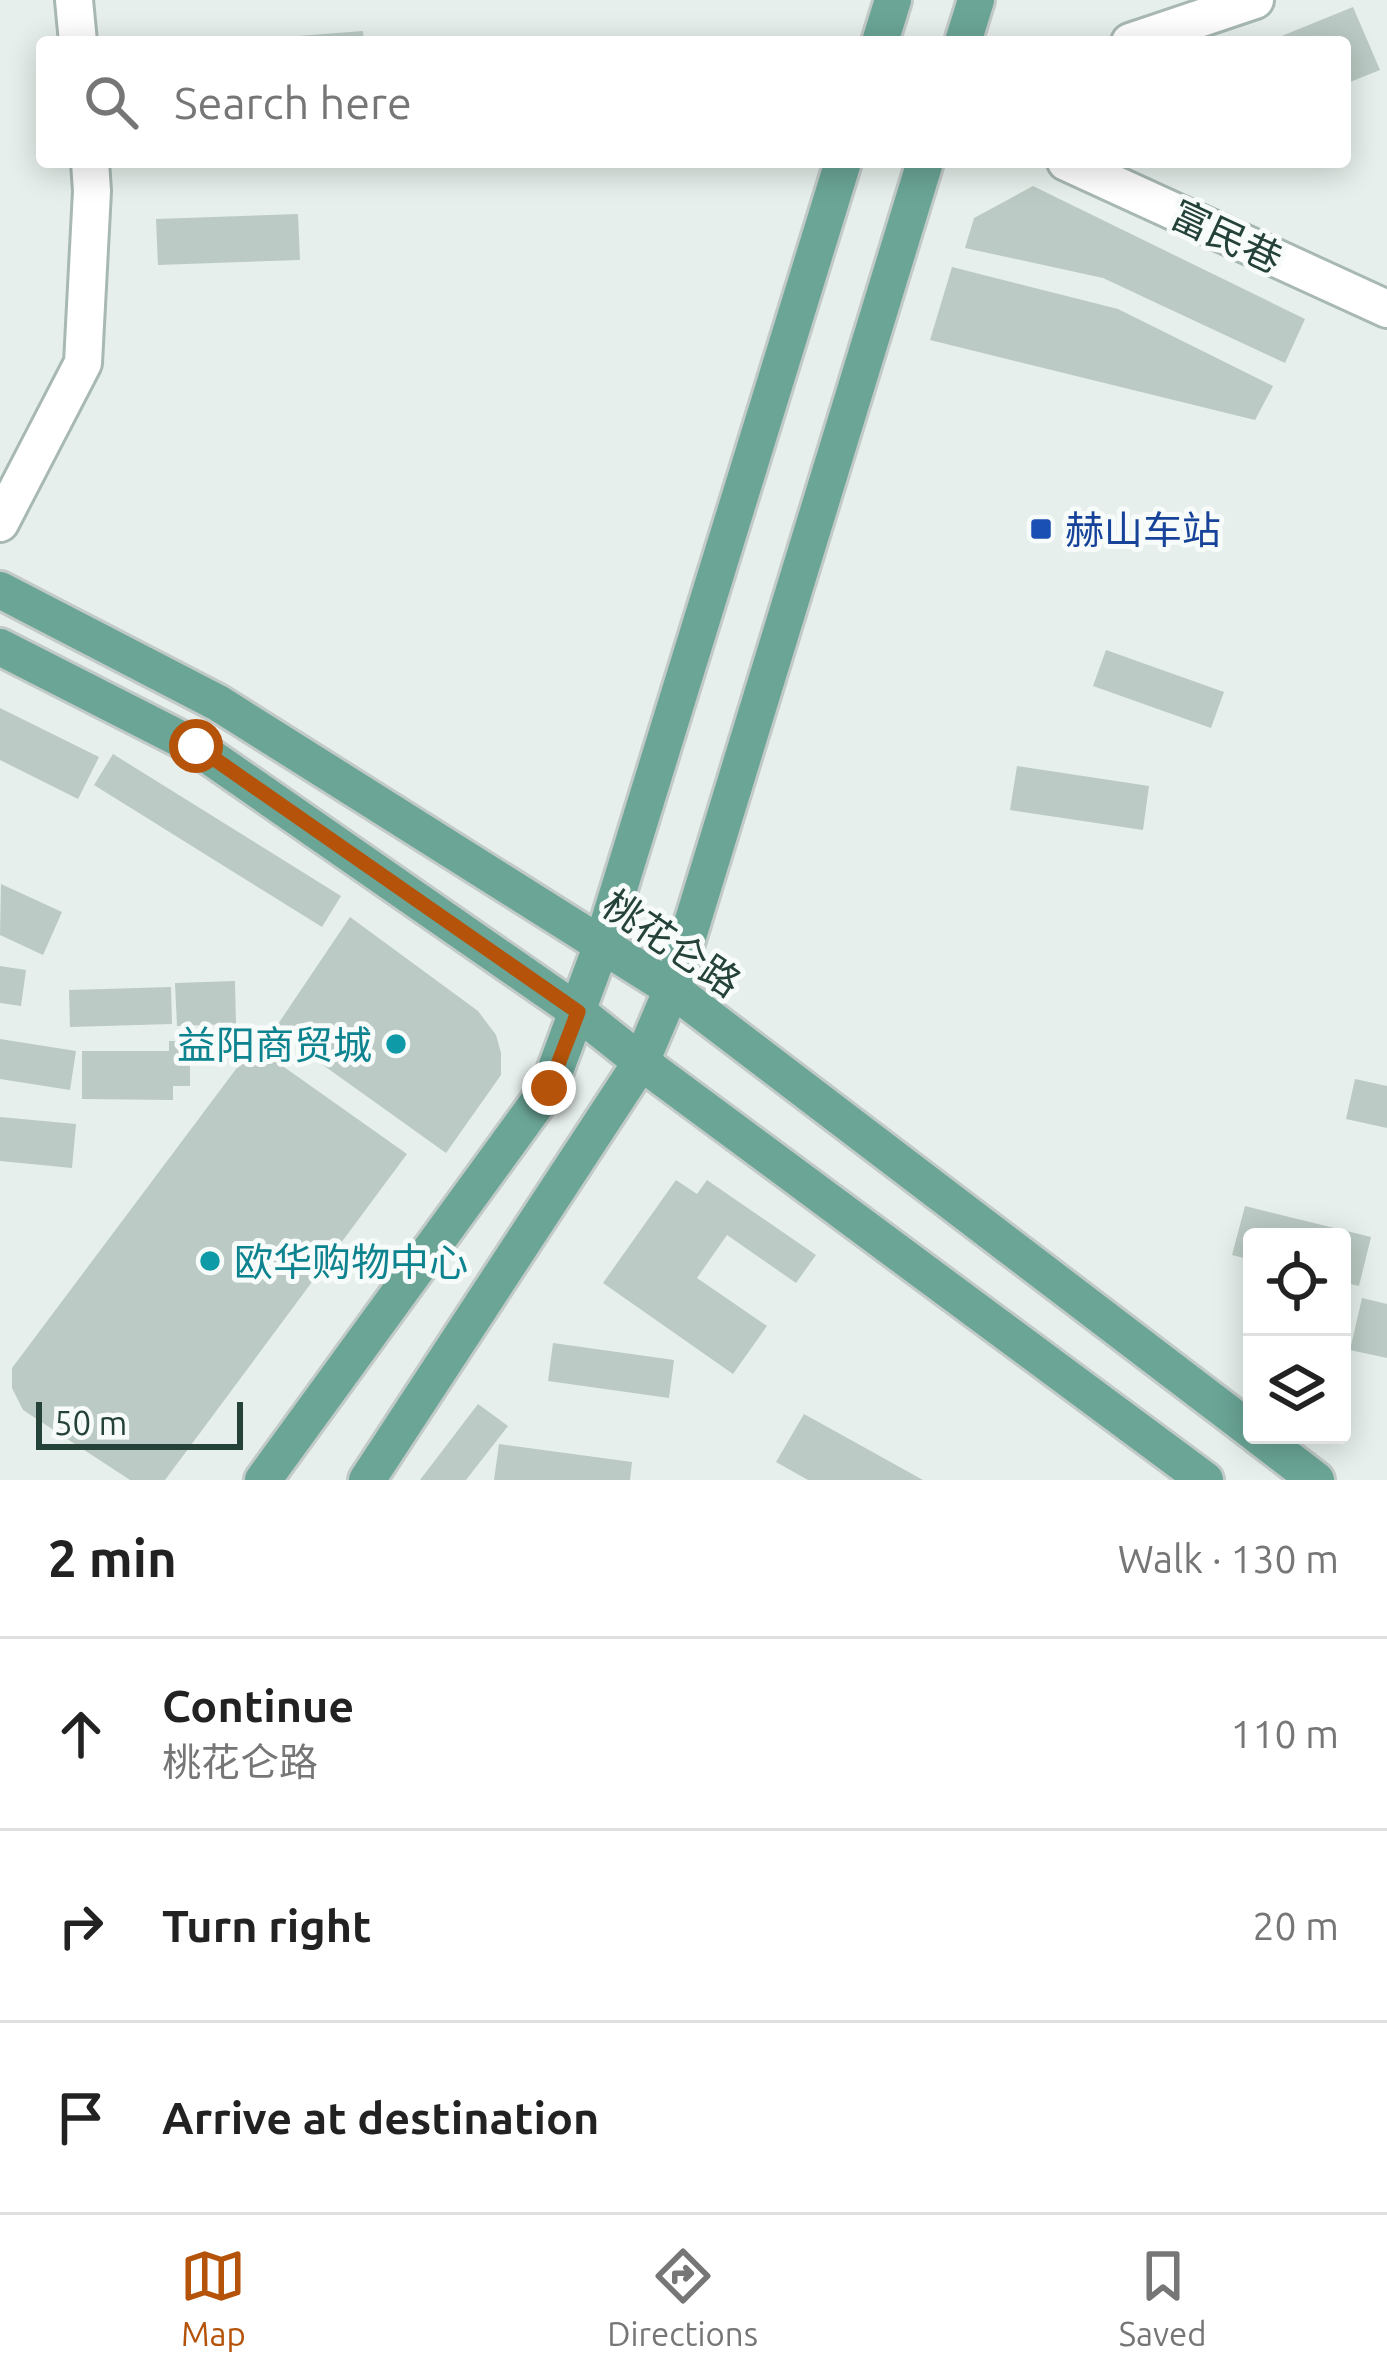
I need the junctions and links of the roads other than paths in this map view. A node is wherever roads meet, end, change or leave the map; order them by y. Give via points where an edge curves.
1 (74, 0) edge
2 (893, 0) edge
3 (976, 0) edge
4 (1255, 0) edge
5 (77, 36) edge
6 (882, 36) edge
7 (965, 36) edge
8 (1148, 36) edge
9 (90, 168) edge
10 (841, 168) edge
11 (923, 168) edge
12 (1079, 168) edge
13 (1387, 309) edge
14 (0, 523) edge
15 (0, 590) edge
16 (0, 647) edge
17 (602, 944) junction
18 (671, 989) junction
19 (578, 1012) junction
20 (641, 1062) junction
21 (1243, 1424) edge
22 (1269, 1444) edge
23 (263, 1480) edge
24 (367, 1480) edge
25 (1205, 1480) edge
26 (1316, 1480) edge

1 - 5 street
2 - 6 main road
3 - 7 main road
4 - 8 street
9 - 14 street via 83,364
10 - 17 main road
11 - 18 main road
12 - 13 street, 富民巷
15 - 17 main road, 桃花仑路 via 218,704
16 - 19 main road via 196,746
17 - 18 main road, 桃花仑路
17 - 19 main road
18 - 20 main road
18 - 21 main road, 桃花仑路
19 - 20 main road
19 - 23 main road via 549,1088
20 - 24 main road
20 - 25 main road
22 - 26 main road, 桃花仑路

